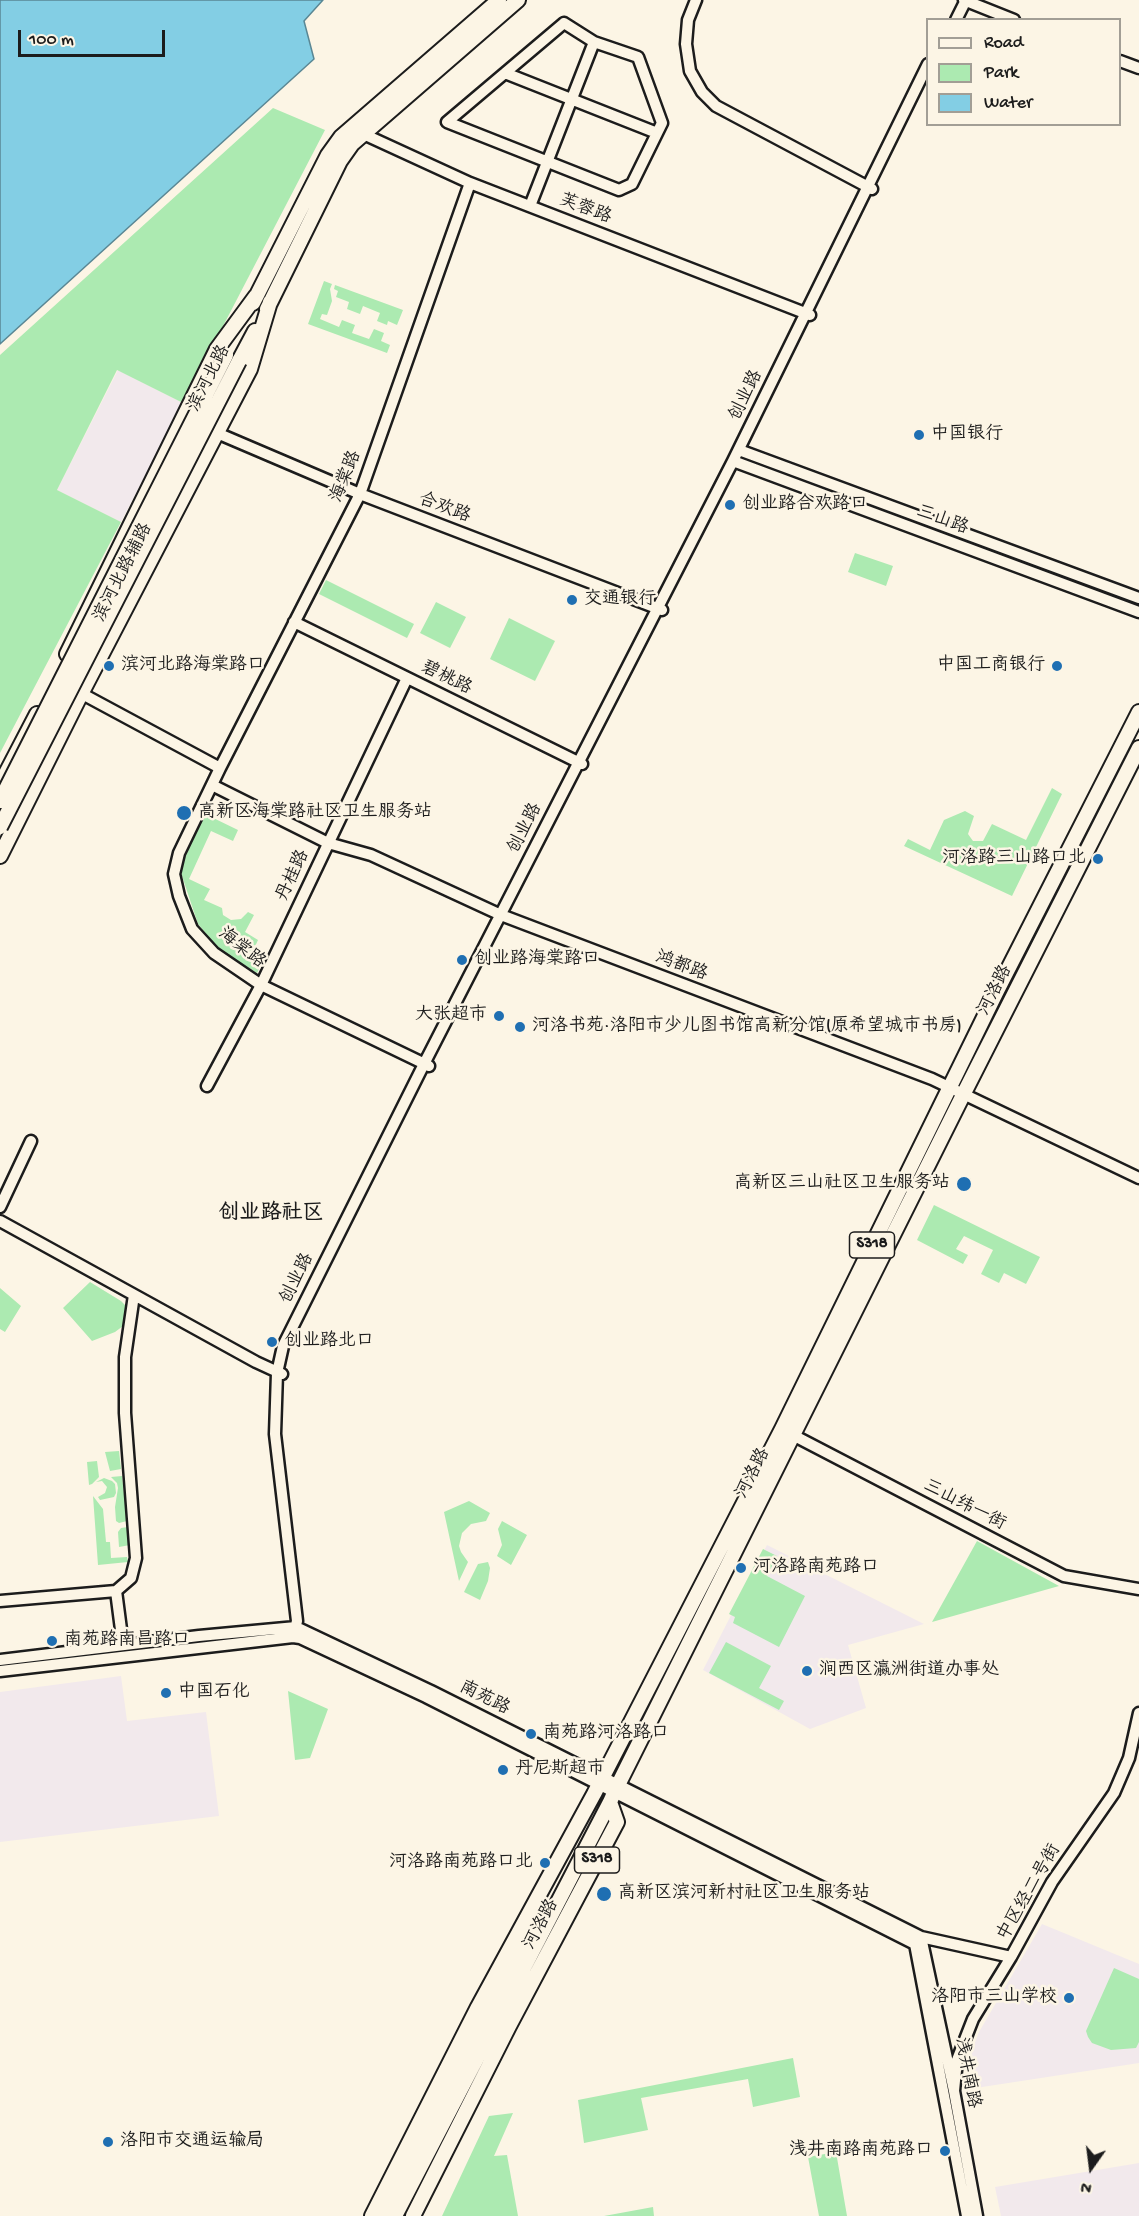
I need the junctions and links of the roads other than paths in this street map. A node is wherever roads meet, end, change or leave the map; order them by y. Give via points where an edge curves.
1 (499, 0) edge
2 (518, 0) edge
3 (696, 0) edge
4 (958, 0) edge
5 (965, 0) edge
6 (950, 18) edge
7 (957, 18) edge
8 (1009, 18) edge
9 (594, 42) junction
10 (1121, 62) edge
11 (926, 66) edge
12 (1139, 68) edge
13 (505, 73) junction
14 (926, 79) edge
15 (571, 100) junction
16 (357, 131) junction
17 (657, 133) junction
18 (548, 160) junction
19 (470, 183) junction
20 (869, 189) junction
21 (530, 206) junction
22 (256, 296) junction
23 (270, 302) junction
24 (808, 315) junction
25 (217, 433) junction
26 (741, 451) junction
27 (736, 462) junction
28 (360, 494) junction
29 (1139, 598) edge
30 (660, 609) junction
31 (1139, 612) edge
32 (294, 622) junction
33 (407, 678) junction
34 (55, 679) junction
35 (81, 694) junction
36 (1139, 712) edge
37 (1139, 748) edge
38 (580, 764) junction
39 (220, 768) junction
40 (0, 785) edge
41 (212, 785) junction
42 (0, 801) edge
43 (0, 827) edge
44 (328, 843) junction
45 (0, 856) edge
46 (503, 916) junction
47 (261, 985) junction
48 (427, 1065) junction
49 (207, 1086) dead end
50 (951, 1087) junction
51 (964, 1093) junction
52 (31, 1141) dead end
53 (1139, 1178) edge
54 (0, 1207) edge
55 (0, 1221) edge
56 (134, 1295) junction
57 (280, 1373) junction
58 (788, 1433) junction
59 (1139, 1589) edge
60 (116, 1591) junction
61 (0, 1601) edge
62 (298, 1633) junction
63 (123, 1645) junction
64 (0, 1660) edge
65 (0, 1671) edge
66 (1139, 1713) edge
67 (600, 1781) junction
68 (614, 1793) junction
69 (564, 1849) junction
70 (543, 1918) junction
71 (920, 1941) junction
72 (1010, 1960) junction
73 (954, 2091) junction
74 (372, 2216) edge
75 (382, 2216) edge
76 (395, 2216) edge
77 (413, 2216) edge
78 (967, 2216) edge
79 (977, 2216) edge

1 - 16 main road, 滨河北路
2 - 16 main road, 滨河北路
3 - 20 street via 688,20 686,44 690,71 702,92 716,106
4 - 6 street
5 - 7 street
5 - 8 street
9 - 13 street via 564,23
9 - 15 street
9 - 17 street via 638,57 662,123
10 - 12 street
11 - 20 street, 创业路
13 - 15 street
13 - 18 street via 447,122
14 - 20 street, 创业路
15 - 17 street
15 - 18 street
16 - 19 street, 芙蓉路
16 - 22 main road, 滨河北路 via 341,137 328,155
16 - 23 main road, 滨河北路
17 - 18 street via 632,184 619,190
18 - 21 street
19 - 21 street, 芙蓉路
19 - 28 street, 海棠路
20 - 24 street, 创业路
21 - 24 street, 芙蓉路
22 - 34 main road, 滨河北路辅路 via 217,349
22 - 42 main road, 滨河北路, bridge
23 - 25 main road, 滨河北路辅路 via 250,369
23 - 43 main road, 滨河北路, bridge
24 - 26 street, 创业路
25 - 28 street, 合欢路
25 - 35 main road, 滨河北路辅路
26 - 27 street, 创业路
26 - 29 street, 三山路
27 - 30 street, 创业路
27 - 31 street, 三山路
28 - 30 street, 合欢路
28 - 32 street, 海棠路
30 - 38 street, 创业路
32 - 33 street, 碧桃路
32 - 39 street, 海棠路
33 - 38 street, 碧桃路
33 - 44 street, 丹桂路
34 - 35 street
34 - 40 main road, 滨河北路辅路
35 - 39 street
35 - 45 main road, 滨河北路辅路
36 - 50 main road, 河洛路 / S318
37 - 51 main road, 河洛路 / S318
38 - 46 street, 创业路
39 - 41 street, 海棠路
41 - 44 street, 鸿都路
41 - 47 street, 海棠路 via 179,853 174,874 179,896 192,929 214,953
44 - 46 street, 鸿都路 via 371,855
44 - 47 street, 丹桂路
46 - 48 street, 创业路
46 - 50 street, 鸿都路
47 - 48 street, 海棠路
47 - 49 street, 丹桂路
48 - 57 street, 创业路 via 283,1346
50 - 51 street, 鸿都路
50 - 58 main road, 河洛路 / S318
51 - 53 street, 鸿都路
51 - 58 main road, 河洛路 / S318
52 - 54 street
55 - 56 street
56 - 57 street
56 - 60 street via 125,1357 125,1413 136,1558 130,1578
57 - 62 street, 创业路 via 280,1433 304,1624
58 - 59 street, 三山纬一街 via 1064,1576
58 - 67 main road, 河洛路 / S318
58 - 68 main road, 河洛路 / S318
60 - 61 street
60 - 63 street
62 - 63 street
62 - 65 street
62 - 67 street, 南苑路 via 430,1691
63 - 64 street
66 - 72 street, 中区经二号街 via 1129,1758 1114,1793 1052,1882
67 - 68 street, 南苑路
67 - 69 main road, 河洛路 / S318
68 - 70 main road
68 - 71 street, 南苑路
68 - 77 main road, 河洛路 / S318 via 617,1822
69 - 70 main road, 河洛路 / S318
69 - 74 main road, 河洛路
70 - 75 main road
70 - 76 main road
71 - 72 street, 南苑路
71 - 73 street, 浅井南路
71 - 78 street, 浅井南路
72 - 73 street, 中区经二号街 via 973,2019 957,2060
73 - 79 street, 浅井南路

